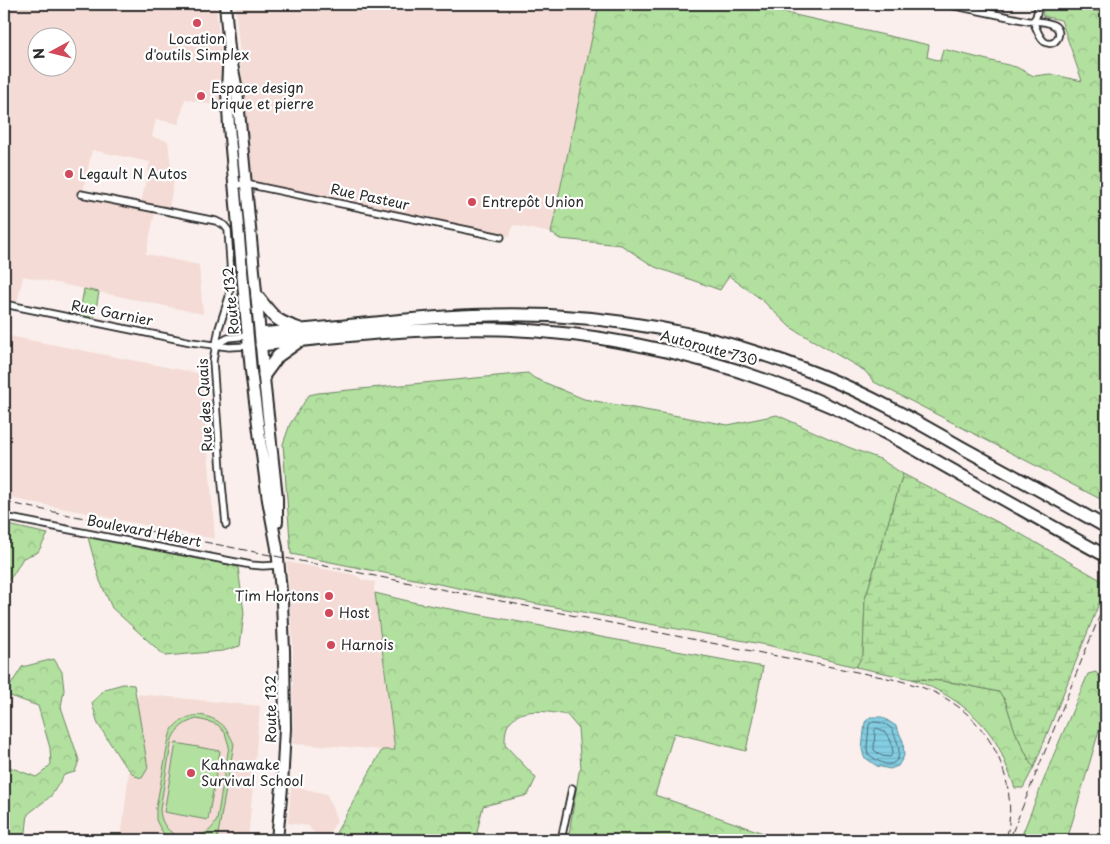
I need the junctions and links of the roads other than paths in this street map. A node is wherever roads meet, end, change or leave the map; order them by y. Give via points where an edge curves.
1 (225, 4) edge
2 (946, 4) edge
3 (1039, 4) edge
4 (1033, 21) junction
5 (229, 49) junction
6 (228, 110) junction
7 (239, 110) junction
8 (246, 184) junction
9 (234, 185) junction
10 (81, 194) dead end
11 (501, 237) dead end
12 (257, 296) junction
13 (4, 304) edge
14 (302, 335) junction
15 (261, 339) junction
16 (248, 341) junction
17 (216, 345) junction
18 (264, 375) junction
19 (4, 517) edge
20 (226, 525) dead end
21 (1106, 527) edge
22 (277, 548) junction
23 (1106, 556) edge
24 (279, 566) junction
25 (572, 788) dead end
26 (277, 840) edge
27 (562, 840) edge

1 - 5 highway, Route 132
2 - 4 street
3 - 4 street
4 - 4 street via 1043,41 1056,41 1059,34 1056,28
5 - 6 highway, Route 132
5 - 7 highway, Route 132
6 - 7 highway
6 - 9 highway, Route 132
7 - 8 highway, Route 132
8 - 9 street, Rue Pasteur
8 - 11 street, Rue Pasteur
8 - 12 highway, Route 132
9 - 16 highway, Route 132
10 - 17 street, Rue des Quais via 224,225 228,233 231,276 229,297
12 - 14 highway via 270,314
12 - 15 highway, Route 132
13 - 17 street, Rue Garnier
14 - 15 highway, Autoroute 730
14 - 18 highway via 278,356
14 - 21 highway, Autoroute 730 via 442,317 521,314 623,322 674,331 793,364 868,396
14 - 23 highway, Autoroute 730 via 424,330 548,332 688,357 760,378 846,413
15 - 16 highway
15 - 18 highway, Route 132
16 - 17 street, Rue Garnier via 228,348
16 - 17 street, Rue Garnier via 228,338
16 - 22 highway, Route 132
17 - 20 street, Rue des Quais via 213,361
18 - 22 highway, Route 132 via 277,498
19 - 24 street, Boulevard Hébert via 259,566
22 - 24 highway, Route 132
24 - 26 highway, Route 132 via 285,706
25 - 27 street

